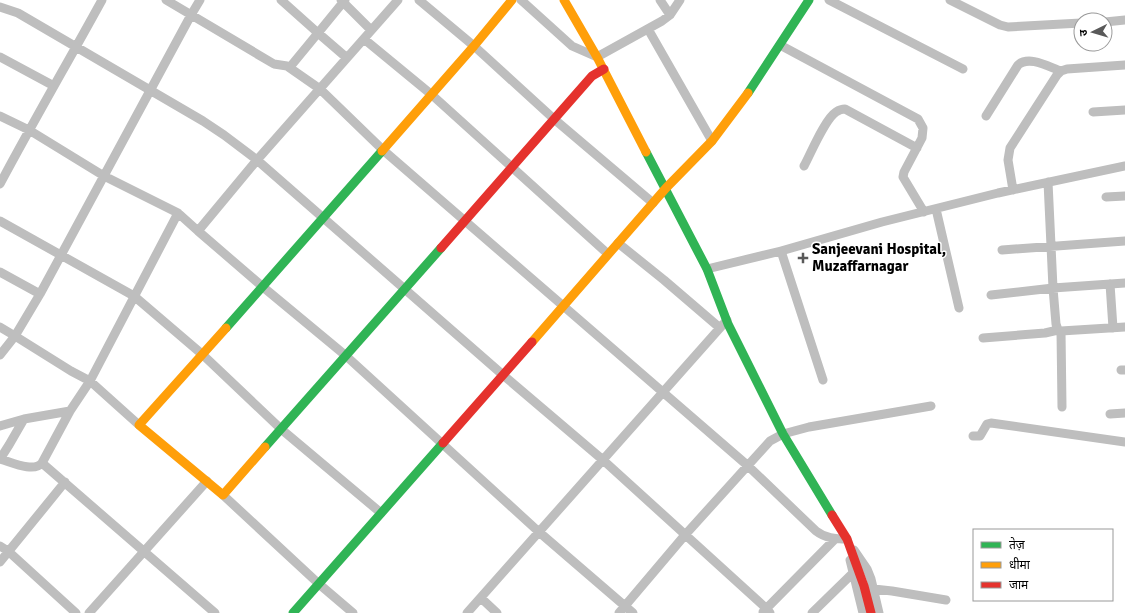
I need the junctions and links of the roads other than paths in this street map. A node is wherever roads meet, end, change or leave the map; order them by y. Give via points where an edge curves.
1 (166, 0) edge
2 (200, 0) edge
3 (281, 0) edge
4 (398, 0) edge
5 (419, 0) edge
6 (512, 0) edge
7 (521, 0) edge
8 (564, 0) edge
9 (660, 0) edge
10 (680, 0) edge
11 (809, 0) edge
12 (829, 0) edge
13 (950, 0) edge
14 (343, 1) edge
15 (97, 2) edge
16 (0, 8) edge
17 (191, 15) junction
18 (670, 15) junction
19 (1125, 20) edge
20 (1113, 21) edge
21 (1073, 23) edge
22 (648, 29) junction
23 (371, 30) junction
24 (318, 33) junction
25 (364, 39) junction
26 (780, 45) junction
27 (474, 46) junction
28 (76, 47) junction
29 (0, 57) edge
30 (597, 57) junction
31 (347, 58) junction
32 (1125, 65) edge
33 (290, 67) junction
34 (604, 69) junction
35 (963, 69) dead end
36 (1061, 71) junction
37 (54, 86) junction
38 (320, 89) junction
39 (150, 91) junction
40 (432, 95) junction
41 (1125, 110) edge
42 (1093, 112) dead end
43 (0, 116) edge
44 (986, 116) dead end
45 (554, 119) junction
46 (29, 130) junction
47 (712, 141) junction
48 (917, 148) junction
49 (383, 150) junction
50 (257, 160) junction
51 (804, 166) dead end
52 (1125, 166) edge
53 (512, 167) junction
54 (3, 170) edge
55 (104, 176) junction
56 (1048, 182) junction
57 (0, 184) edge
58 (666, 188) junction
59 (1013, 190) junction
60 (1125, 196) edge
61 (1106, 197) dead end
62 (653, 203) junction
63 (936, 209) junction
64 (924, 212) junction
65 (178, 213) junction
66 (323, 218) junction
67 (465, 220) junction
68 (0, 221) edge
69 (198, 231) junction
70 (1125, 241) edge
71 (618, 243) junction
72 (1051, 246) junction
73 (1002, 250) dead end
74 (782, 251) junction
75 (608, 254) junction
76 (61, 256) junction
77 (707, 269) junction
78 (0, 272) edge
79 (1125, 283) edge
80 (1110, 284) junction
81 (263, 287) junction
82 (405, 288) junction
83 (1053, 288) junction
84 (40, 294) junction
85 (991, 295) dead end
86 (134, 296) junction
87 (563, 306) junction
88 (959, 308) dead end
89 (727, 320) junction
90 (0, 327) edge
91 (1125, 327) edge
92 (720, 328) junction
93 (1113, 328) junction
94 (1059, 331) junction
95 (15, 336) junction
96 (983, 338) dead end
97 (0, 355) edge
98 (203, 355) junction
99 (345, 355) junction
100 (504, 375) junction
101 (823, 380) dead end
102 (90, 381) junction
103 (664, 392) junction
104 (931, 406) dead end
105 (1062, 406) dead end
106 (70, 411) junction
107 (1125, 413) edge
108 (1110, 414) dead end
109 (24, 419) junction
110 (138, 425) junction
111 (0, 426) edge
112 (281, 429) junction
113 (784, 434) junction
114 (973, 436) dead end
115 (1125, 442) edge
116 (443, 443) junction
117 (0, 459) edge
118 (603, 460) junction
119 (42, 463) junction
120 (748, 465) junction
121 (207, 481) junction
122 (65, 482) junction
123 (223, 495) junction
124 (381, 513) junction
125 (539, 532) junction
126 (685, 535) junction
127 (847, 539) junction
128 (835, 540) junction
129 (0, 546) edge
130 (8, 551) junction
131 (143, 552) junction
132 (0, 562) edge
133 (853, 573) junction
134 (319, 584) junction
135 (874, 589) junction
136 (481, 598) junction
137 (946, 600) dead end
138 (622, 610) edge
139 (766, 612) edge
140 (76, 613) edge
141 (89, 613) edge
142 (214, 613) edge
143 (293, 613) edge
144 (353, 613) edge
145 (467, 613) edge
146 (497, 613) edge
147 (633, 613) edge
148 (812, 613) edge
149 (863, 613) edge
150 (871, 613) edge
151 (879, 613) edge

1 - 17 street
2 - 17 street
3 - 24 street
4 - 23 street
5 - 27 street
6 - 27 street
7 - 30 street via 572,46
8 - 30 street
9 - 18 street
10 - 18 street
11 - 26 street
12 - 35 street
13 - 21 street via 1000,26
14 - 23 street
14 - 24 street
15 - 28 street
16 - 28 street via 18,13
17 - 33 street via 274,64
17 - 39 street
18 - 22 street
19 - 20 street
22 - 30 street
22 - 47 street
23 - 25 street
24 - 31 street
24 - 33 street
25 - 31 street
25 - 40 street
26 - 47 street
26 - 48 street via 918,119 924,132
27 - 40 street
27 - 45 street
28 - 37 street
28 - 39 street
29 - 37 street
30 - 34 street
31 - 38 street
32 - 36 street
33 - 38 street
34 - 45 street via 592,76
34 - 58 street
36 - 44 street via 1032,61 1021,62
36 - 59 street via 1010,148 1008,160
37 - 46 street
38 - 49 street
38 - 50 street
39 - 50 street via 208,124
39 - 55 street
40 - 49 street
40 - 53 street
41 - 42 street
43 - 46 street
45 - 53 street
45 - 62 street
46 - 54 street
46 - 55 street
47 - 58 street
48 - 51 street via 845,109 834,114 826,125
48 - 64 street via 903,177
49 - 66 street
49 - 67 street
50 - 66 street
50 - 69 street
52 - 56 street
53 - 67 street
53 - 75 street
54 - 57 street
55 - 65 street
55 - 76 street
56 - 59 street
56 - 72 street
58 - 62 street
58 - 77 street
59 - 63 street
60 - 61 street
62 - 71 street
63 - 64 street
63 - 88 street
64 - 74 street
65 - 69 street
65 - 86 street
66 - 81 street
66 - 82 street
67 - 82 street
67 - 87 street
68 - 76 street
69 - 81 street
70 - 72 street
71 - 75 street
71 - 92 street
72 - 73 street
72 - 83 street
74 - 77 street
74 - 101 street
75 - 87 street
76 - 84 street
76 - 86 street
77 - 89 street
78 - 84 street
79 - 80 street
80 - 83 street
80 - 93 street
81 - 98 street
81 - 99 street
82 - 99 street
82 - 100 street
83 - 85 street
83 - 94 street via 1056,324
84 - 95 street
86 - 98 street
86 - 102 street
87 - 100 street
87 - 103 street
89 - 92 street
89 - 113 street
90 - 95 street
91 - 93 street
92 - 103 street
93 - 94 street
94 - 96 street
94 - 105 street
95 - 97 street
95 - 102 street
98 - 110 street
98 - 112 street
99 - 112 street
99 - 116 street
100 - 116 street
100 - 118 street
102 - 106 street
102 - 110 street
103 - 118 street
103 - 120 street
104 - 113 street via 809,427
106 - 109 street
106 - 119 street
107 - 108 street
109 - 111 street
109 - 117 street
110 - 121 street
112 - 123 street
112 - 124 street
113 - 120 street via 770,441
113 - 127 street
114 - 115 street via 980,436 987,424 991,423
116 - 124 street
116 - 125 street
117 - 119 street via 30,468
118 - 125 street
118 - 126 street
119 - 122 street
120 - 126 street
120 - 128 street via 816,531
121 - 123 street
121 - 131 street
122 - 130 street
122 - 131 street
123 - 134 street
124 - 134 street
125 - 136 street
125 - 138 street
126 - 138 street
126 - 139 street
127 - 128 street
127 - 133 street
127 - 135 street via 866,568
127 - 150 street
128 - 139 street
129 - 130 street
130 - 132 street
130 - 140 street
131 - 141 street
131 - 142 street
133 - 148 street
133 - 149 street
134 - 143 street
134 - 144 street
135 - 137 street
135 - 151 street
136 - 145 street
136 - 146 street
138 - 147 street

